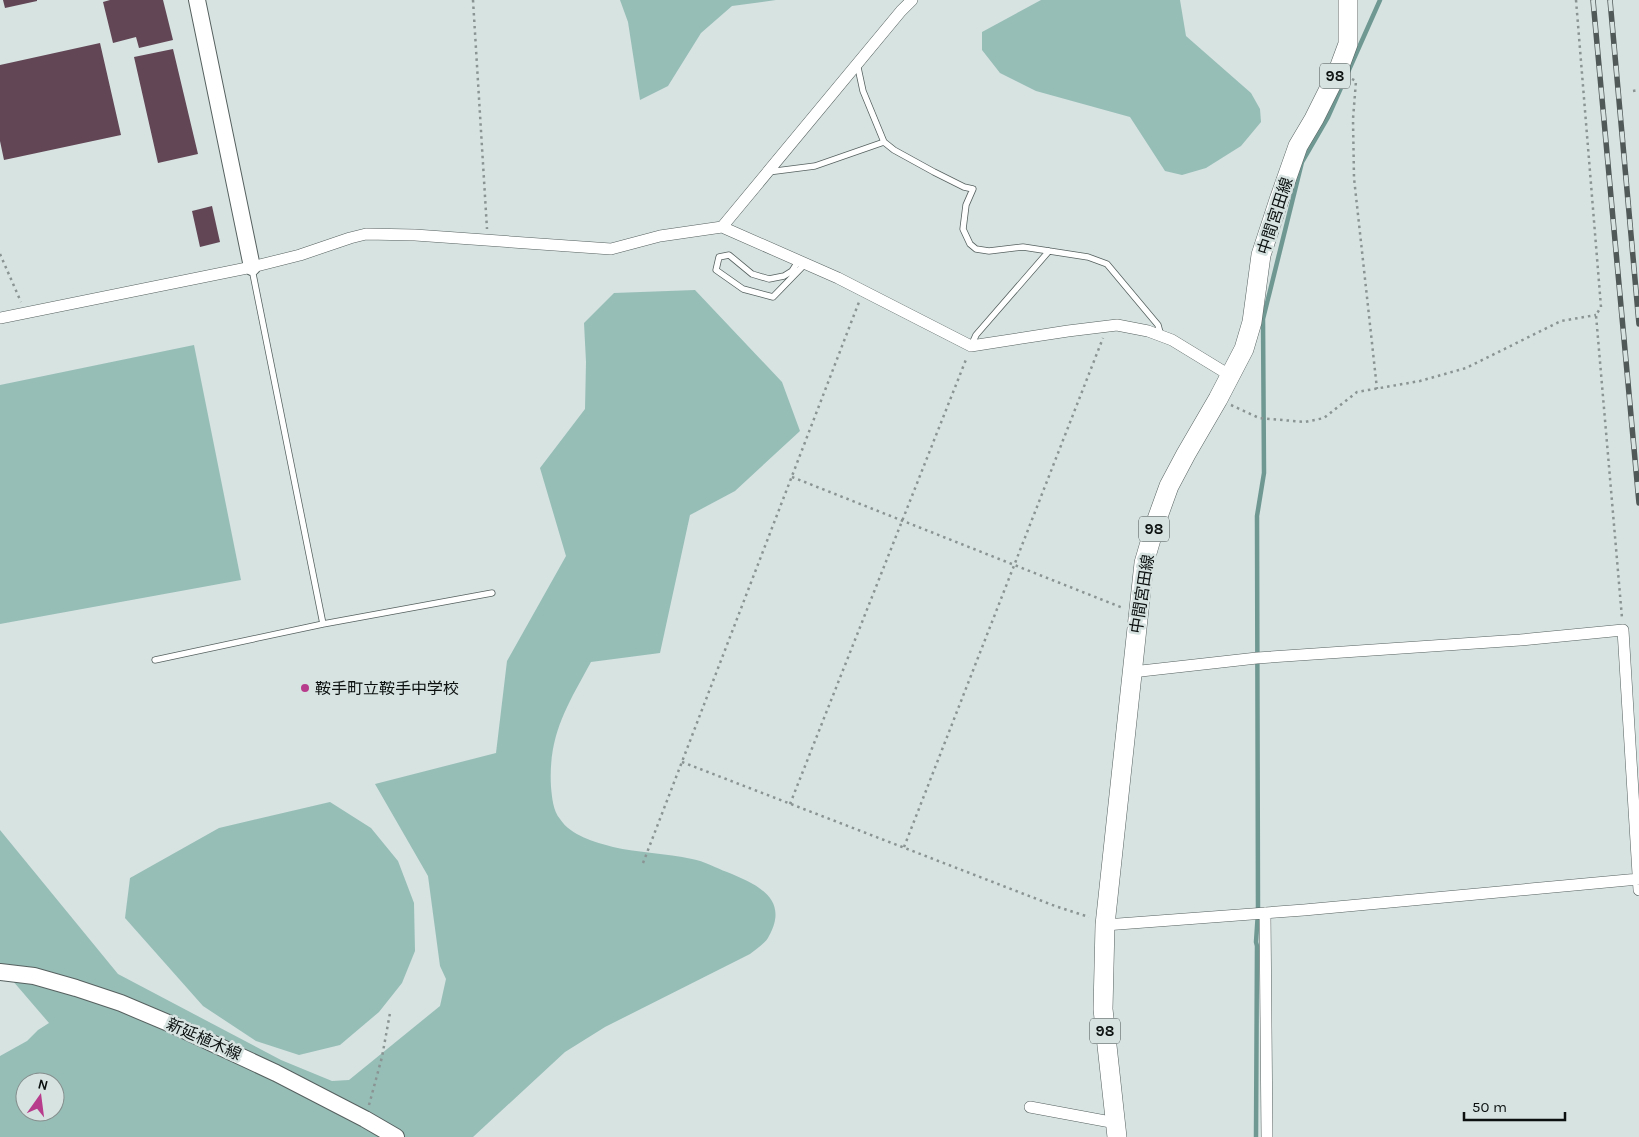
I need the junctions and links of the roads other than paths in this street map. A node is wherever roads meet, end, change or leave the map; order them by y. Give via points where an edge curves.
1 (197, 0) edge
2 (912, 0) edge
3 (1348, 0) edge
4 (857, 64) junction
5 (884, 142) junction
6 (768, 172) junction
7 (722, 227) junction
8 (1049, 252) junction
9 (803, 262) junction
10 (252, 267) junction
11 (0, 318) edge
12 (1161, 336) junction
13 (971, 346) junction
14 (1231, 376) junction
15 (492, 593) dead end
16 (323, 624) junction
17 (155, 660) dead end
18 (1132, 672) junction
19 (1639, 882) edge
20 (1265, 913) junction
21 (1105, 923) junction
22 (0, 972) edge
23 (1030, 1107) dead end
24 (1116, 1130) edge
25 (396, 1137) edge
26 (1268, 1137) edge

1 - 10 main road
2 - 4 street
3 - 14 main road, 中間宮田線 / 98 via 1348,44 1338,71 1298,146 1261,255 1252,322
4 - 5 lane via 863,91
4 - 6 street
5 - 6 lane via 815,166
5 - 8 lane via 934,172 973,189 966,205 963,229 976,249 990,251 1024,247
6 - 7 street
7 - 9 street
7 - 10 street via 660,236 611,249 366,234
8 - 12 lane via 1088,257 1107,264 1158,325
8 - 13 lane via 976,335
9 - 9 lane via 773,297 744,289 716,270 719,257 729,255 752,274 769,279 784,276
9 - 13 street
10 - 11 street
10 - 16 lane
12 - 13 street via 1117,325
12 - 14 street
14 - 18 main road, 中間宮田線 / 98 via 1169,486 1156,522 1144,563
15 - 16 lane
16 - 17 lane
18 - 19 street via 1257,658 1623,630
18 - 21 main road, 中間宮田線 / 98
19 - 20 street
20 - 21 street
20 - 26 street
21 - 24 main road, 中間宮田線 / 98 via 1103,1009
22 - 25 main road, 新延植木線 via 34,976 121,1003 216,1043
23 - 24 street

